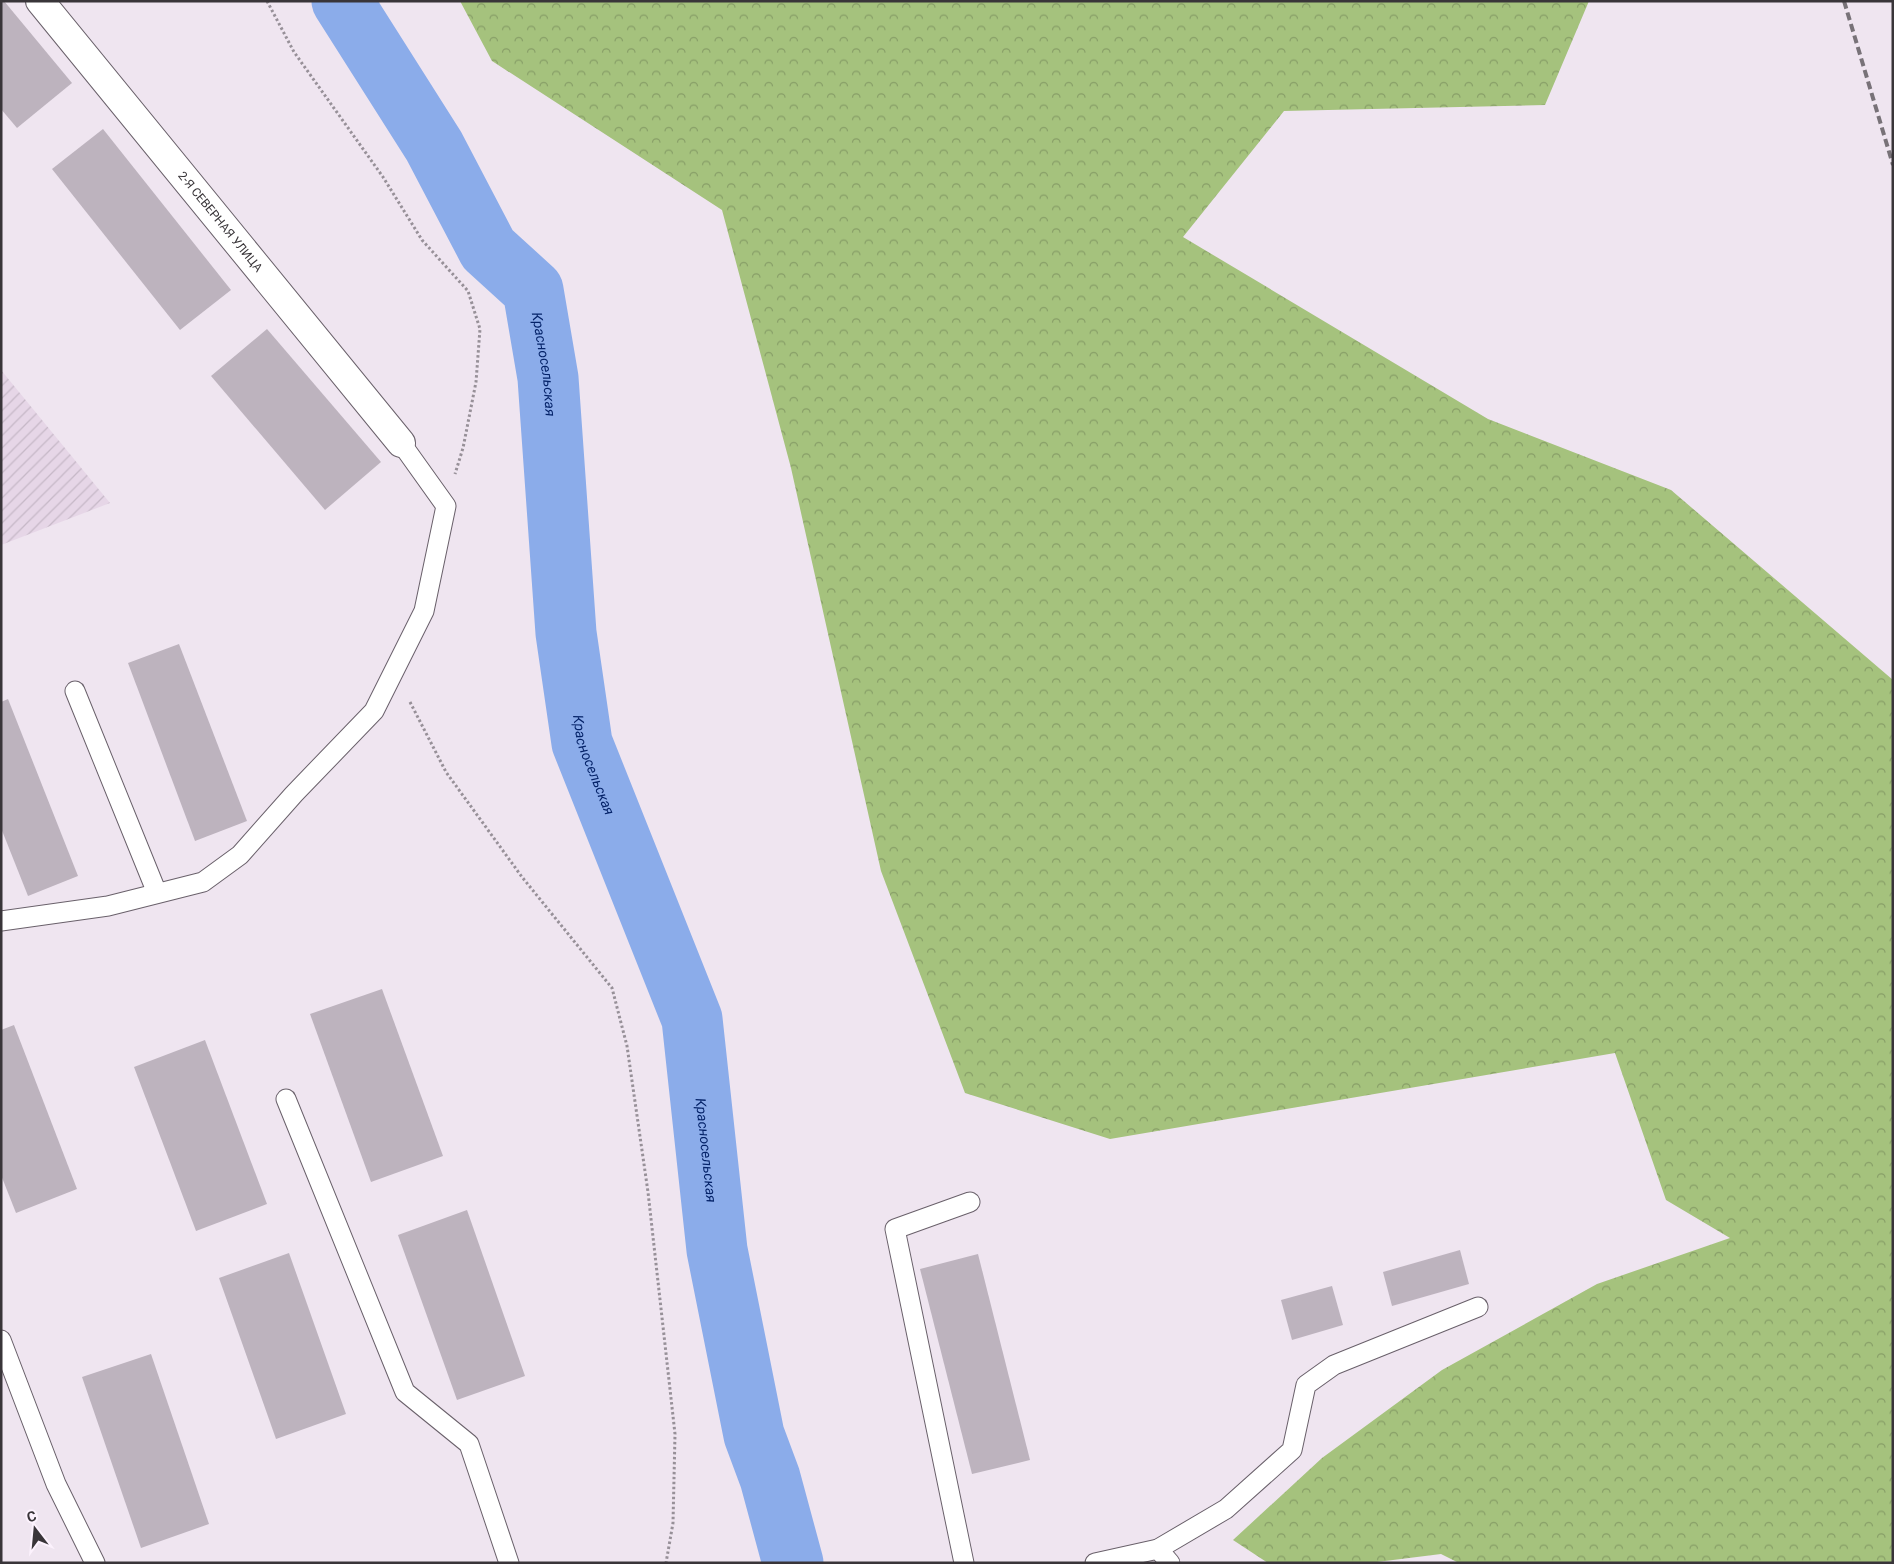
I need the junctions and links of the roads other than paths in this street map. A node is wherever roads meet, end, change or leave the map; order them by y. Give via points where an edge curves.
1 (40, 1) edge
2 (401, 444) joint
3 (75, 691) dead end
4 (156, 893) junction
5 (1, 921) edge
6 (286, 1099) dead end
7 (970, 1202) dead end
8 (1478, 1307) dead end
9 (1, 1340) edge
10 (1164, 1556) edge
11 (95, 1563) edge
12 (509, 1563) edge
13 (964, 1563) edge
14 (1095, 1563) edge

1 - 2 street, 2-Я СЕВЕРНАЯ УЛИЦА
2 - 4 lane via 446,506 424,611 374,711 240,855 203,882
3 - 4 lane
4 - 5 lane via 108,906
6 - 12 lane via 405,1392 469,1444
7 - 13 lane via 895,1229
8 - 10 lane via 1334,1365 1306,1385 1292,1450 1226,1509
9 - 11 lane via 56,1484
10 - 14 lane

